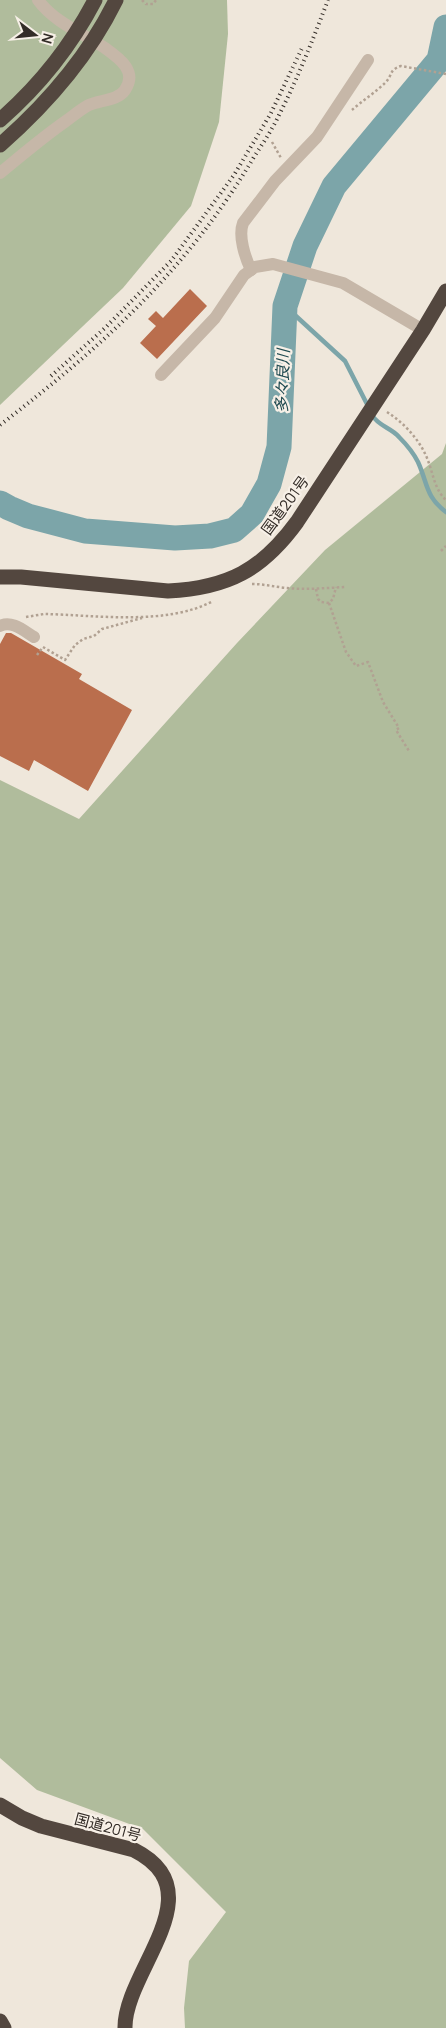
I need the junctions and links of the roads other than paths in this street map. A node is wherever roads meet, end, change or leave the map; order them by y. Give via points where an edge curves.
1 (38, 0) edge
2 (95, 0) edge
3 (116, 0) edge
4 (368, 60) dead end
5 (0, 120) edge
6 (0, 145) edge
7 (0, 173) edge
8 (252, 270) junction
9 (446, 291) edge
10 (423, 330) junction
11 (161, 375) dead end
12 (0, 577) edge
13 (0, 626) edge
14 (34, 636) dead end
15 (0, 1805) edge
16 (0, 2021) edge
17 (4, 2028) edge
18 (125, 2028) edge

1 - 7 street via 46,12 124,63 130,72 129,82 125,92 88,105 33,144
2 - 5 highway via 83,24 54,65
3 - 6 highway via 71,73
4 - 8 street via 317,137 275,180 243,223 242,236
8 - 10 street via 263,264 273,264 326,277 343,283
8 - 11 street via 244,275 215,318
9 - 10 highway, 国道201号
10 - 12 highway, 国道201号 via 283,541 254,567 213,585 168,591
13 - 14 street via 16,626
15 - 18 highway, 国道201号 via 41,1826 134,1850 146,1857 163,1879 168,1907 164,1924 133,1990
16 - 17 highway

